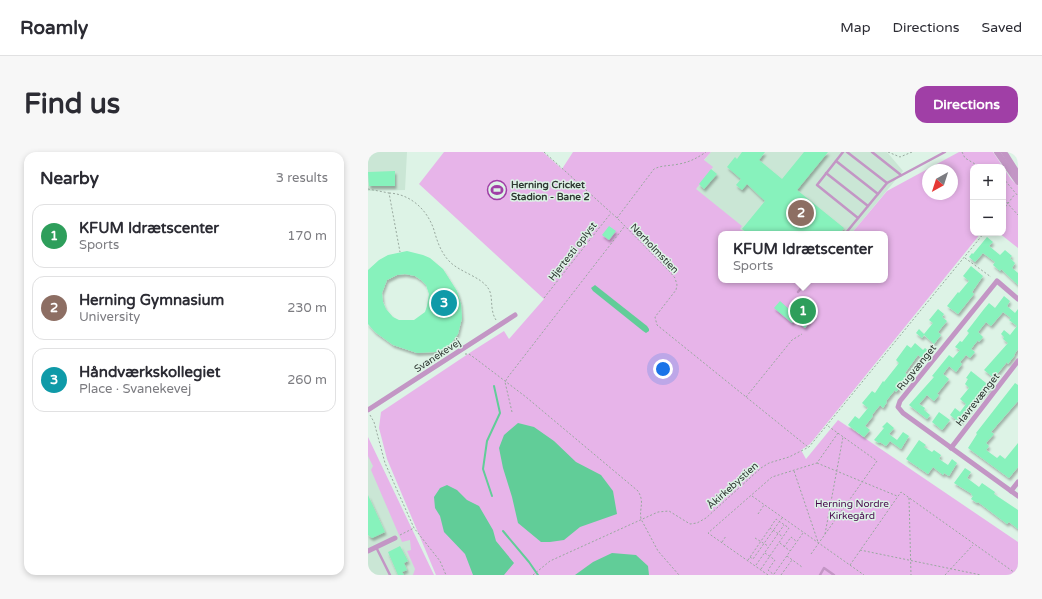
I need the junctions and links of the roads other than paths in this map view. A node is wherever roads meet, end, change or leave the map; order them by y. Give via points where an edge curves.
1 (843, 152) edge
2 (848, 152) edge
3 (872, 152) edge
4 (945, 152) edge
5 (996, 152) edge
6 (1004, 152) edge
7 (836, 161) junction
8 (826, 173) junction
9 (1018, 174) edge
10 (901, 175) junction
11 (1018, 182) edge
12 (887, 183) junction
13 (878, 194) junction
14 (868, 206) junction
15 (858, 218) junction
16 (847, 231) edge
17 (806, 283) edge
18 (798, 292) dead end
19 (1018, 298) edge
20 (515, 315) dead end
21 (1018, 361) edge
22 (369, 412) edge
23 (951, 448) junction
24 (1018, 482) edge
25 (1011, 491) junction
26 (1018, 496) edge
27 (394, 538) road end
28 (376, 547) junction
29 (368, 551) edge
30 (390, 575) edge
31 (820, 575) edge
32 (834, 575) edge

1 - 7 lane
2 - 12 lane
3 - 10 lane
4 - 10 lane
5 - 11 street
6 - 9 street
7 - 8 lane
7 - 13 lane
8 - 14 lane
8 - 15 lane via 817,185
10 - 12 lane
12 - 13 lane
13 - 14 lane
14 - 15 lane
15 - 16 lane
17 - 18 lane
19 - 23 street, Rugvænget via 997,282 900,401 898,407 903,413
20 - 22 street, Svanekevej
21 - 23 street, Havrevænget
23 - 25 street, Rugvænget
24 - 25 street
25 - 26 street, Rugvænget
27 - 28 street
28 - 29 street
28 - 30 lane
31 - 32 lane via 824,568

